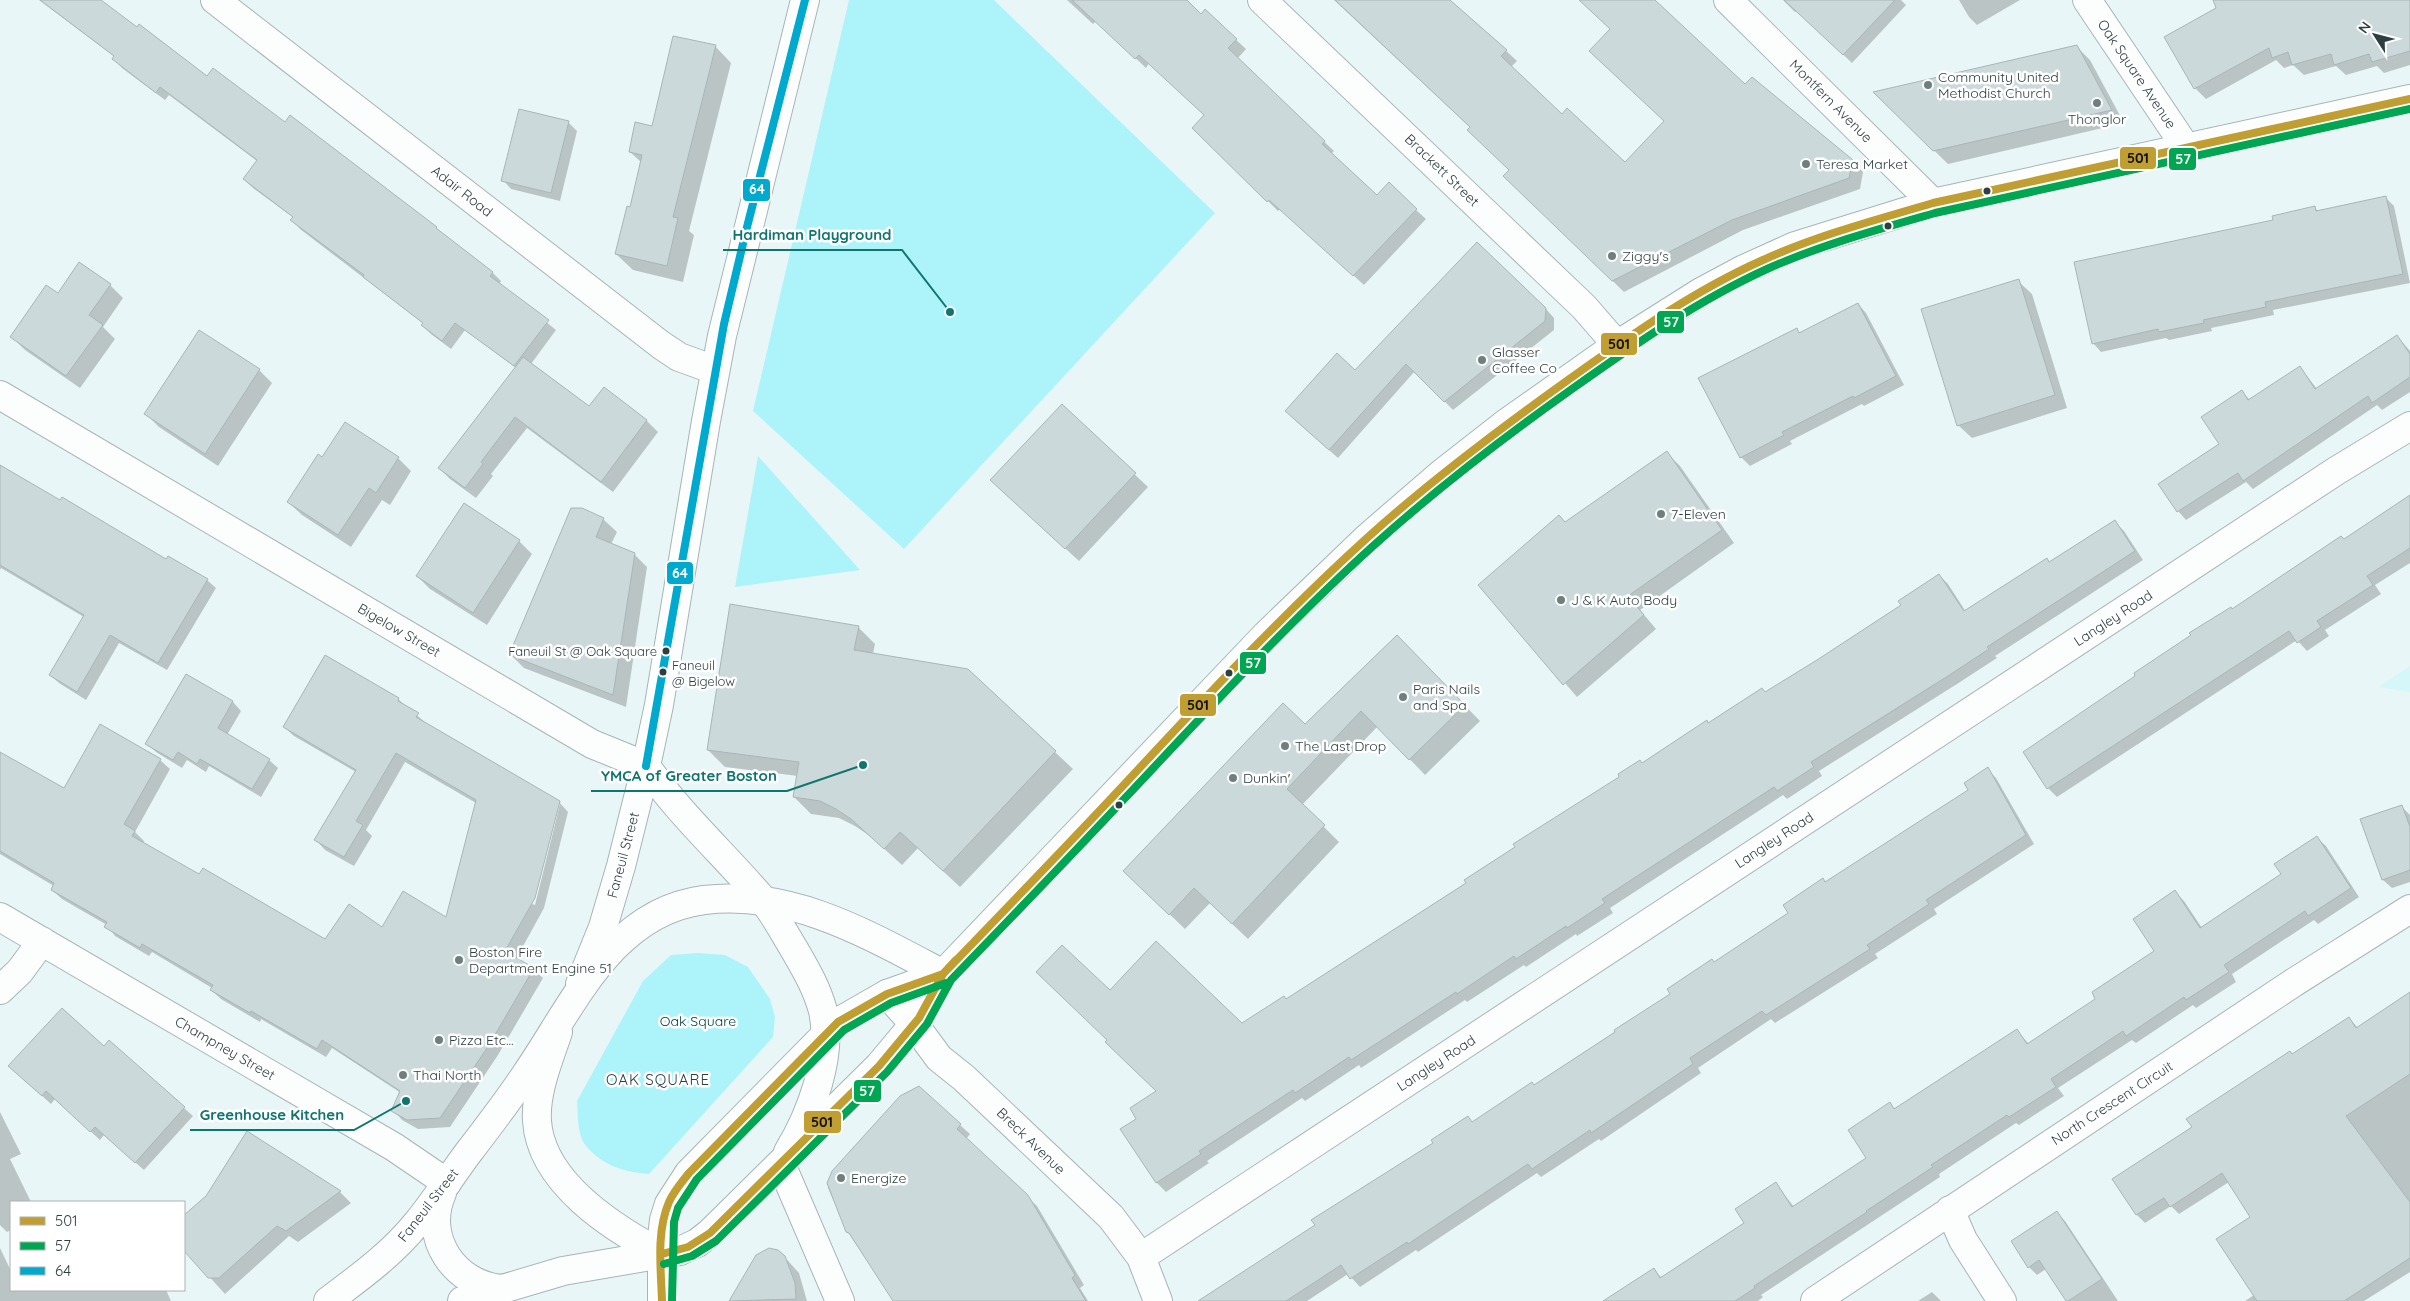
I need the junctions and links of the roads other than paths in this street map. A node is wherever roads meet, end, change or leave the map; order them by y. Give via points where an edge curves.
1 (215, 0) edge
2 (805, 0) edge
3 (1262, 0) edge
4 (1728, 0) edge
5 (2087, 0) edge
6 (2410, 99) edge
7 (2187, 149) junction
8 (1933, 202) junction
9 (1617, 345) junction
10 (715, 370) junction
11 (0, 395) edge
12 (2410, 426) edge
13 (646, 766) junction
14 (765, 902) junction
15 (2410, 909) edge
16 (0, 917) edge
17 (42, 941) junction
18 (943, 974) junction
19 (0, 990) edge
20 (886, 994) junction
21 (567, 1009) junction
22 (914, 1024) junction
23 (825, 1033) junction
24 (781, 1164) junction
25 (447, 1183) junction
26 (1950, 1210) junction
27 (662, 1254) junction
28 (1141, 1257) junction
29 (502, 1288) junction
30 (328, 1301) edge
31 (462, 1301) edge
32 (662, 1301) edge
33 (840, 1301) edge
34 (1158, 1301) edge
35 (1815, 1301) edge
36 (2002, 1301) edge

1 - 10 street, Adair Road via 661,345 678,356
2 - 10 street, Faneuil Street
3 - 9 street, Brackett Street via 1584,307
4 - 8 street, Montfern Avenue
5 - 7 street, Oak Square Avenue
6 - 7 street
7 - 8 street
8 - 9 street via 1795,246 1701,292
9 - 18 street via 1448,468 1349,554 1266,635
10 - 13 street, Faneuil Street
11 - 13 street, Bigelow Street via 592,744
12 - 28 street, Langley Road via 2319,482
13 - 14 street, Bigelow Street
13 - 21 street, Faneuil Street via 603,927
14 - 18 street via 814,912 838,921
14 - 21 street via 703,900 650,919 610,950
14 - 23 street via 816,991
15 - 26 street, North Crescent Circuit
16 - 17 street, Champney Street
17 - 19 street via 20,971
17 - 25 street, Champney Street via 394,1147
18 - 20 street
18 - 22 street
20 - 22 street, Breck Avenue
20 - 23 street via 856,1009
21 - 25 street, Faneuil Street via 507,1102
21 - 27 street via 538,1105 540,1142 556,1171 592,1209 632,1238
22 - 24 street via 879,1066
22 - 28 street, Breck Avenue via 939,1058 1111,1217
23 - 24 street via 818,1086 811,1108
23 - 27 street via 678,1187 668,1204 664,1220
24 - 27 street via 704,1238 680,1251
24 - 33 street
25 - 29 street via 436,1216 445,1254 453,1266 470,1280
25 - 30 street, Faneuil Street via 402,1240
26 - 35 street, North Crescent Circuit
26 - 36 street via 1963,1240
27 - 29 street via 563,1272
27 - 32 street
28 - 34 street, Breck Avenue
29 - 31 street

